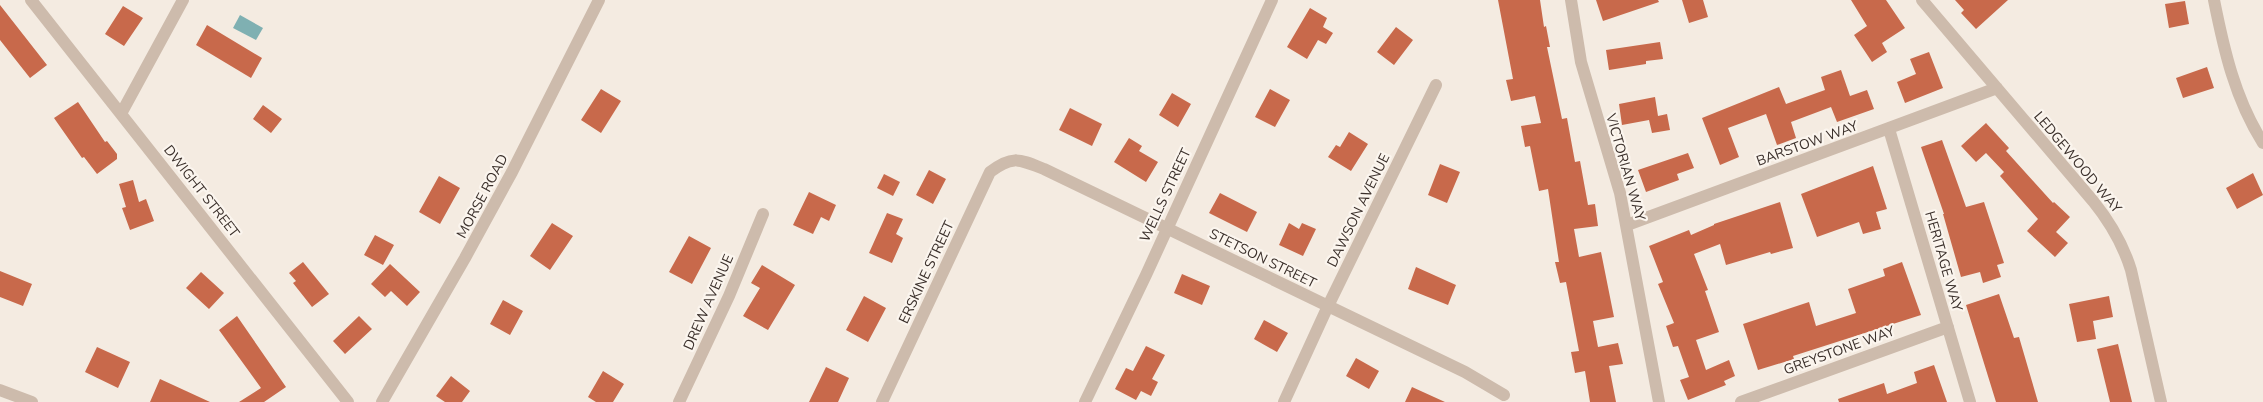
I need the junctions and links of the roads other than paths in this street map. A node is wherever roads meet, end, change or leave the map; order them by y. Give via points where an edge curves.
1 (31, 0) edge
2 (183, 0) edge
3 (599, 0) edge
4 (1272, 0) edge
5 (1570, 0) edge
6 (1922, 0) edge
7 (2214, 0) edge
8 (1436, 85) dead end
9 (1997, 88) junction
10 (122, 112) junction
11 (1889, 129) junction
12 (2263, 142) edge
13 (1005, 160) joint
14 (763, 214) dead end
15 (1627, 224) junction
16 (1166, 228) junction
17 (1328, 306) junction
18 (1948, 327) junction
19 (0, 390) edge
20 (1504, 395) dead end
21 (32, 402) edge
22 (348, 402) edge
23 (382, 402) edge
24 (679, 402) edge
25 (882, 402) edge
26 (1085, 402) edge
27 (1284, 402) edge
28 (1659, 402) edge
29 (1741, 402) edge
30 (1970, 402) edge
31 (2161, 402) edge

1 - 10 street, DWIGHT STREET
2 - 10 street
3 - 23 street, MORSE ROAD via 470,250
4 - 16 street, WELLS STREET
5 - 15 street, VICTORIAN WAY via 1581,62
6 - 9 street, LEDGEWOOD WAY
7 - 12 street via 2236,91
8 - 17 street, DAWSON AVENUE
9 - 11 street, BARSTOW WAY
9 - 31 street, LEDGEWOOD WAY via 2105,216 2122,245 2131,270
10 - 22 street, DWIGHT STREET
11 - 15 street, BARSTOW WAY
11 - 18 street, HERITAGE WAY
13 - 16 street, STETSON STREET via 1025,161 1044,169
13 - 25 street, ERSKINE STREET via 990,172
14 - 24 street, DREW AVENUE
15 - 28 street, VICTORIAN WAY
16 - 17 street, STETSON STREET
16 - 26 street, WELLS STREET
17 - 20 street, STETSON STREET via 1465,372
17 - 27 street, DAWSON AVENUE
18 - 29 street, GREYSTONE WAY
18 - 30 street, HERITAGE WAY
19 - 21 street

